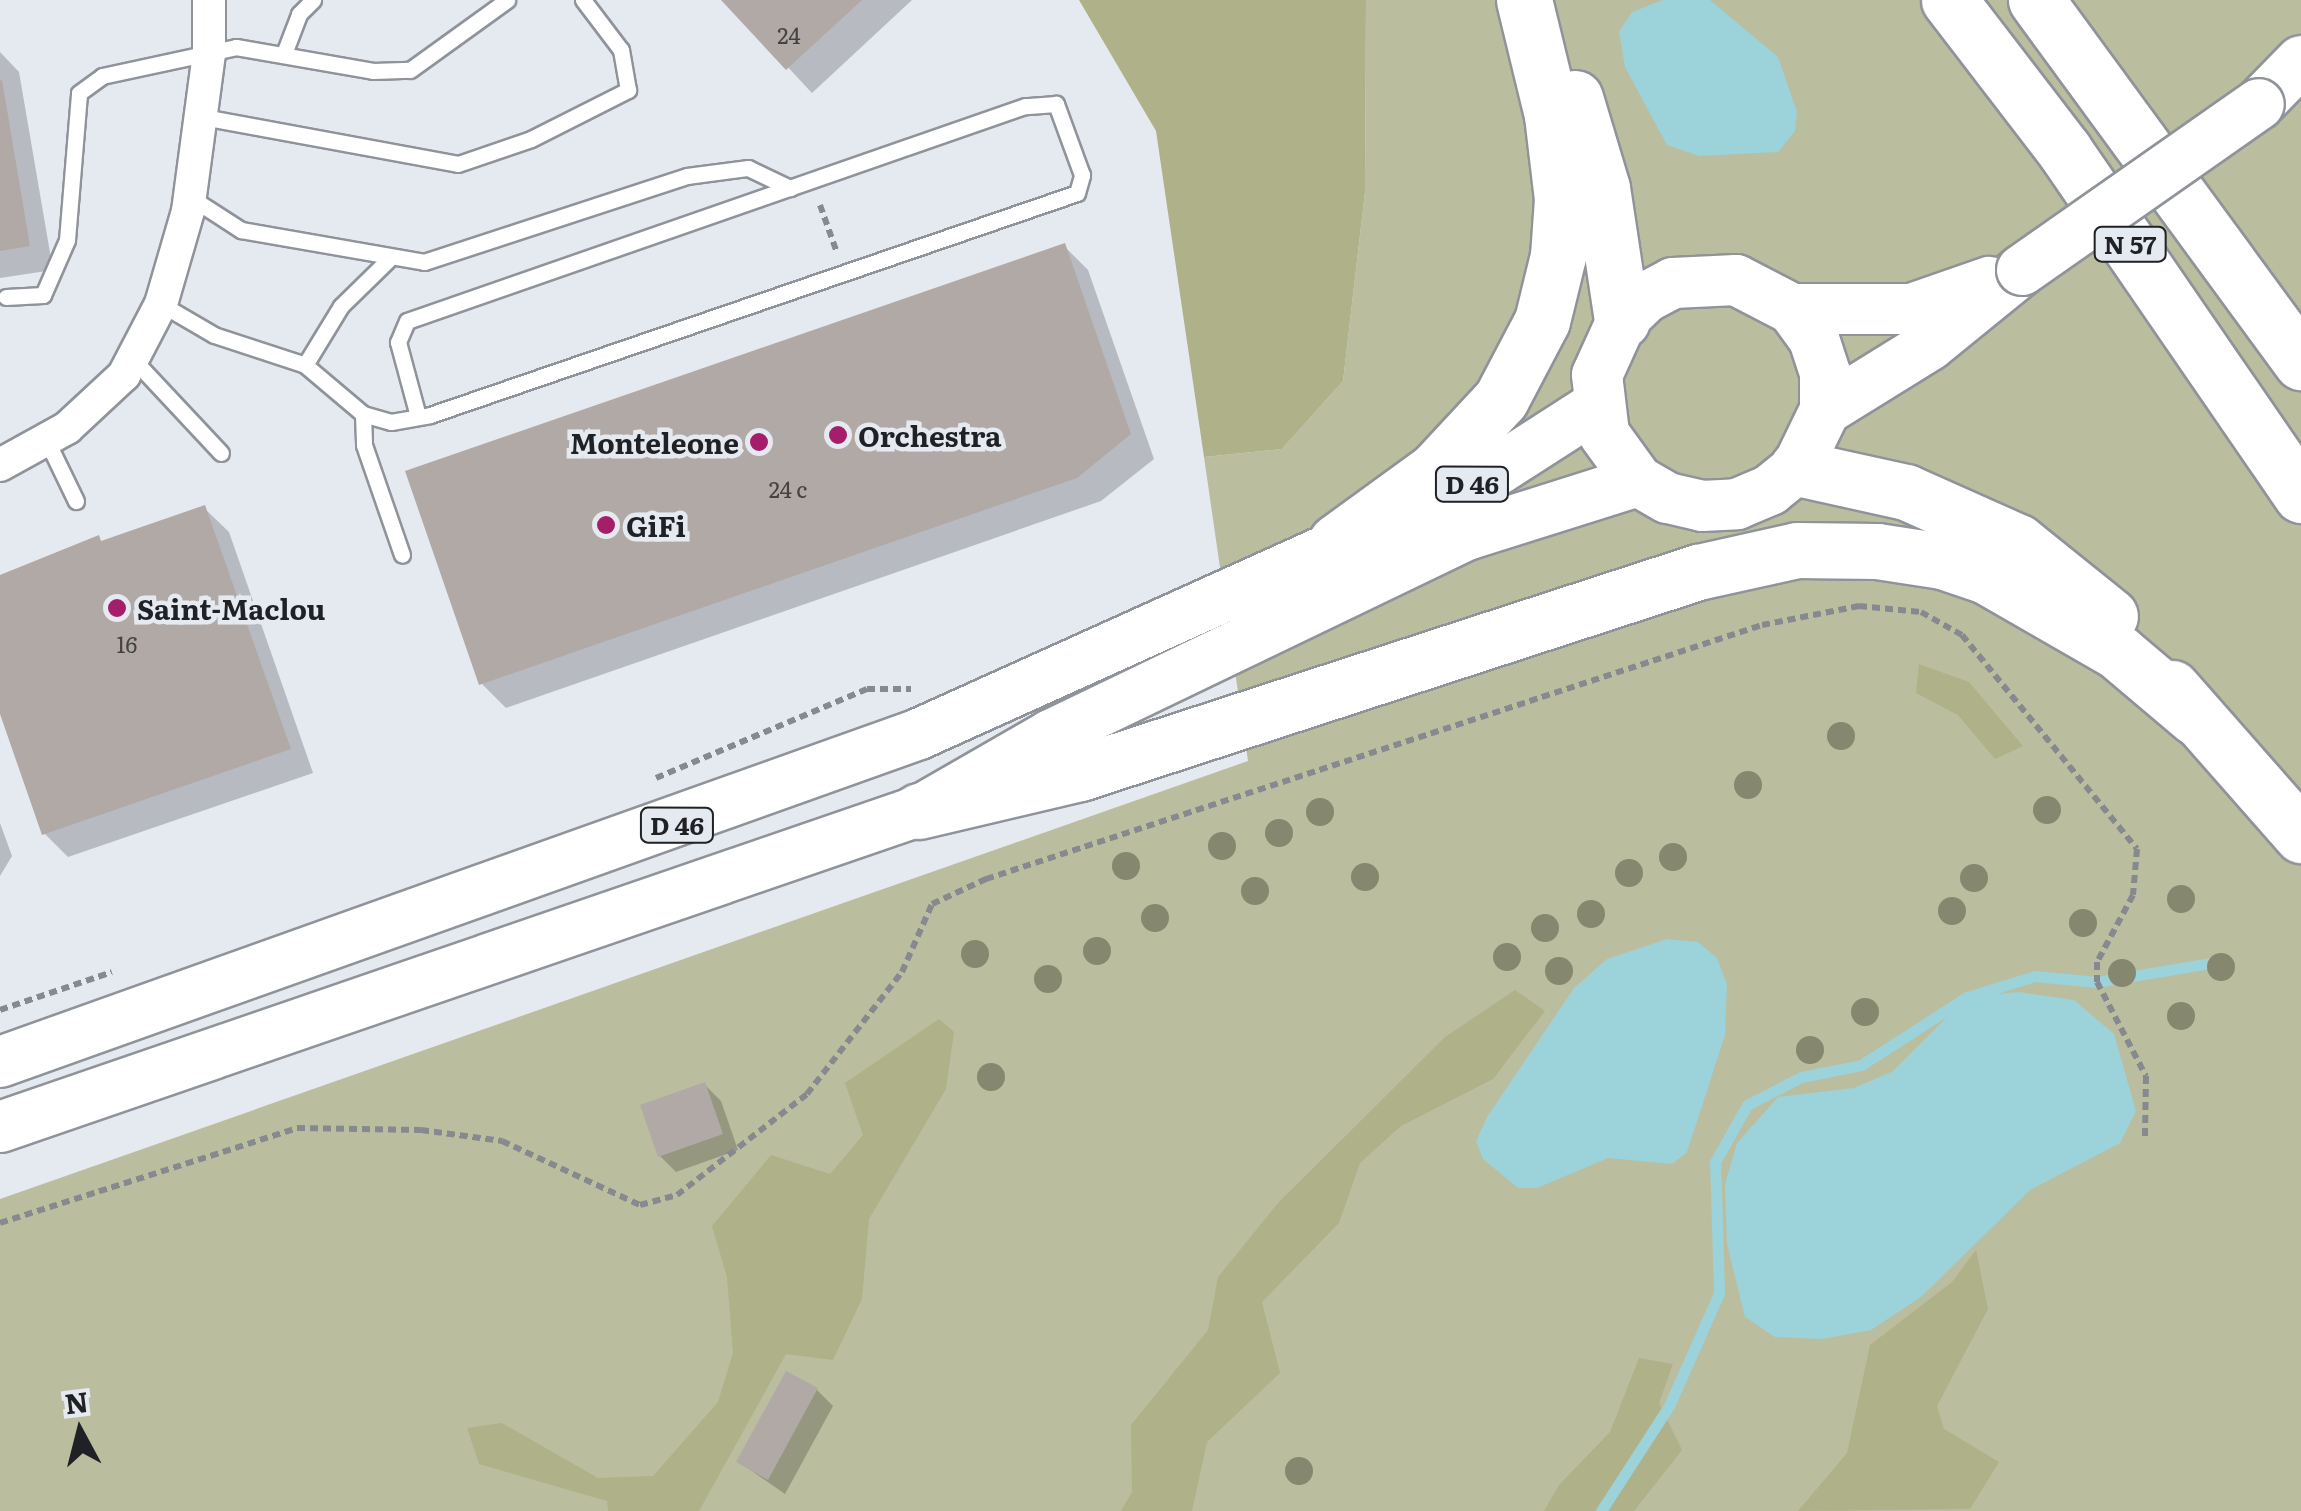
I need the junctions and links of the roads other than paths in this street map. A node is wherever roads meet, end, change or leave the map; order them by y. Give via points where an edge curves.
1 (209, 0) edge
2 (314, 0) edge
3 (506, 0) edge
4 (1528, 0) edge
5 (1949, 0) edge
6 (2036, 0) edge
7 (587, 3) edge
8 (299, 7) edge
9 (285, 51) junction
10 (209, 54) junction
11 (2301, 61) edge
12 (2280, 94) edge
13 (203, 117) junction
14 (790, 188) junction
15 (190, 197) junction
16 (388, 260) junction
17 (2022, 270) junction
18 (6, 297) dead end
19 (161, 304) junction
20 (1792, 310) junction
21 (1622, 320) junction
22 (132, 358) junction
23 (2301, 362) edge
24 (305, 365) junction
25 (1597, 406) junction
26 (1825, 410) junction
27 (363, 414) junction
28 (418, 416) junction
29 (46, 440) junction
30 (221, 452) dead end
31 (0, 465) edge
32 (1797, 468) junction
33 (1638, 480) junction
34 (2301, 495) edge
35 (76, 501) dead end
36 (1336, 542) junction
37 (402, 555) dead end
38 (2194, 717) junction
39 (919, 811) junction
40 (2301, 834) edge
41 (0, 1062) edge
42 (0, 1127) edge

1 - 10 street
2 - 8 lane
3 - 9 lane via 410,70 373,71
4 - 21 highway via 1564,60 1602,188
4 - 36 highway via 1562,199 1558,256 1542,320 1501,398 1436,470
5 - 34 highway, N 57 via 2064,150
6 - 23 highway, N 57
7 - 13 lane via 621,50 628,90 532,140 458,164
8 - 9 lane
9 - 10 lane via 236,47
10 - 13 street
10 - 18 lane via 102,76 79,93 68,240 43,295
11 - 12 main road
12 - 17 main road, bridge
13 - 15 street
14 - 16 lane via 748,168 688,176 424,262
14 - 28 lane via 407,321 398,342
14 - 28 lane via 1025,106 1056,104 1082,175 1076,193
15 - 16 lane via 241,230
15 - 19 street
16 - 24 lane via 341,306
17 - 20 main road via 1911,309
17 - 26 main road via 1930,345
19 - 22 street
19 - 24 lane via 214,334
20 - 21 main road via 1766,290 1705,277 1673,283
20 - 26 main road via 1814,339 1825,373
21 - 25 main road via 1597,376
22 - 29 street via 67,428
22 - 30 lane
24 - 27 lane
25 - 33 main road via 1618,460
25 - 36 main road, D 46 via 1480,481
26 - 32 main road
27 - 28 lane via 390,422
27 - 37 lane via 364,445
29 - 31 street
29 - 35 lane
32 - 33 main road via 1738,504 1685,502
32 - 38 highway via 1906,492 2018,542 2134,638
33 - 39 main road, D 46 via 1466,535 1050,734
36 - 41 main road, D 46 via 919,734
38 - 39 highway via 2118,652 1986,576 1877,551 1798,550 1698,572 1080,773
38 - 40 highway
39 - 42 main road, D 46

